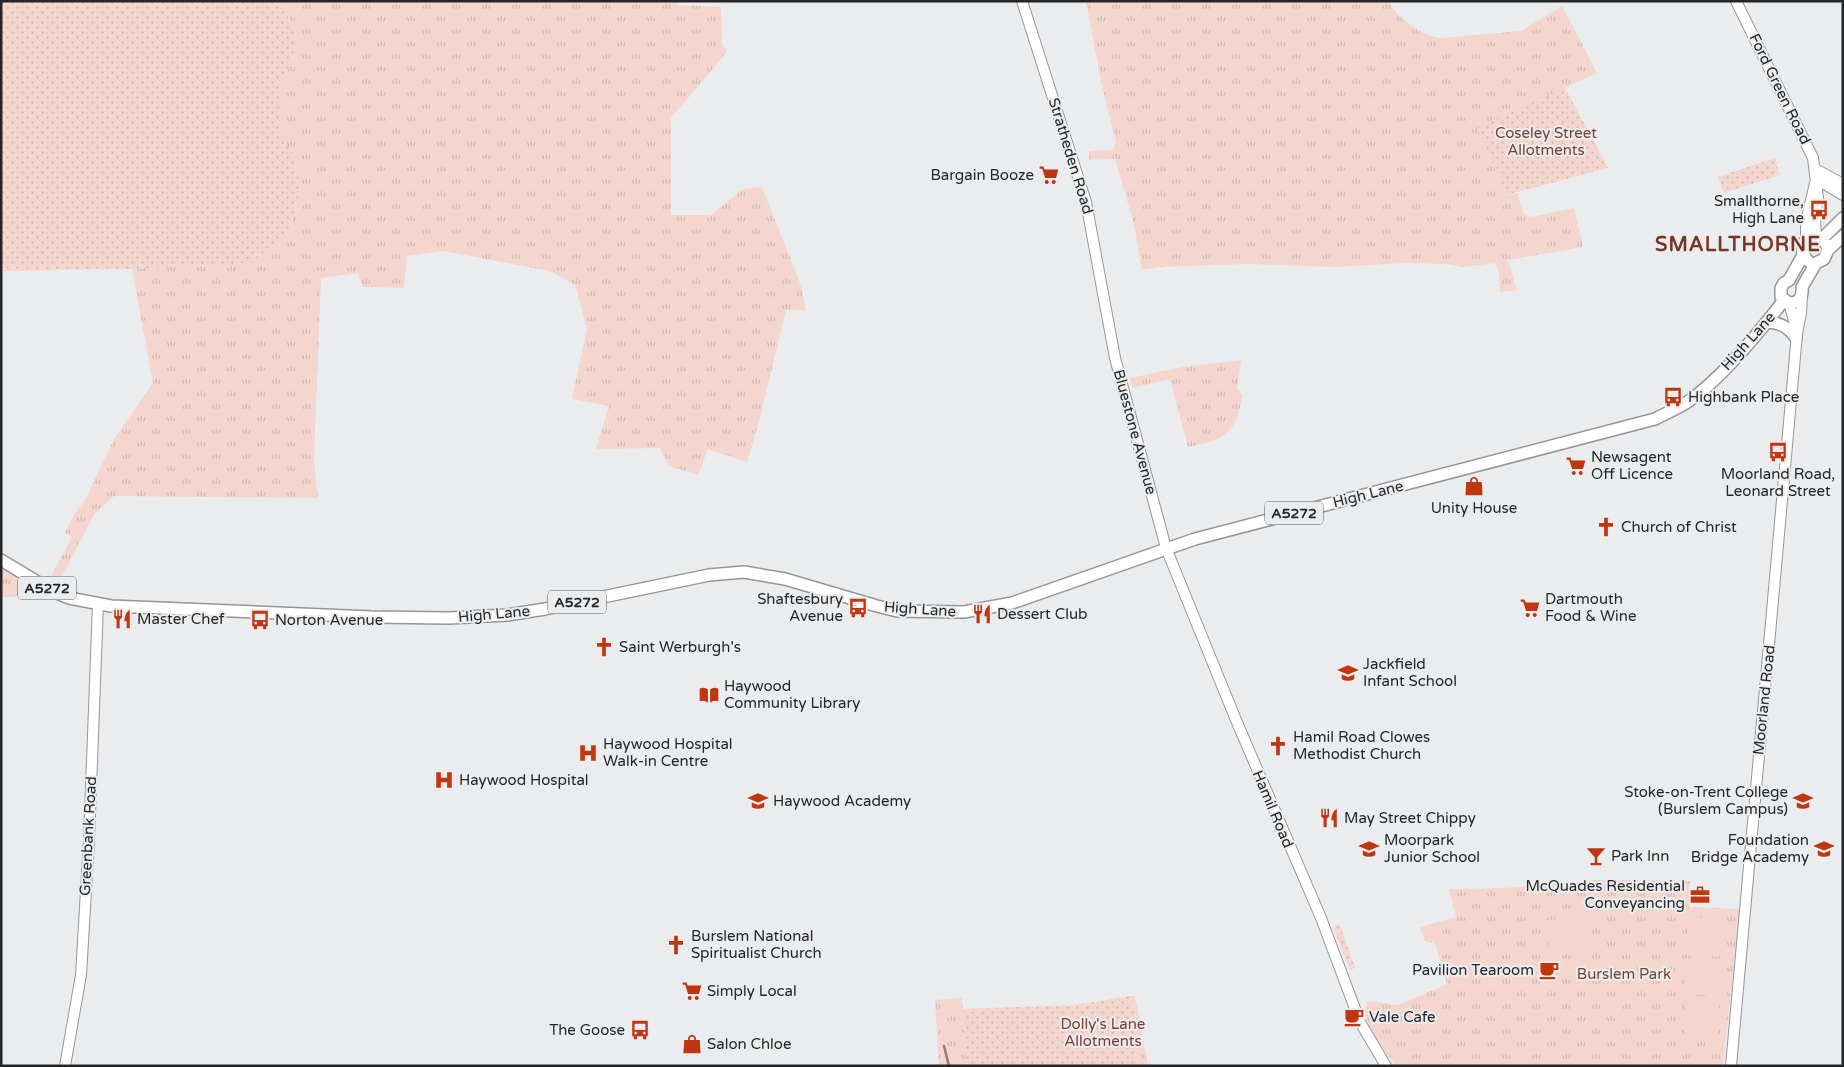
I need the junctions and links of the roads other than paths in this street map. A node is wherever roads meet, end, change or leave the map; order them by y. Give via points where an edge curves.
1 (1022, 1) edge
2 (1736, 1) edge
3 (1816, 174) junction
4 (1843, 184) edge
5 (1843, 195) edge
6 (1843, 218) edge
7 (1843, 236) edge
8 (1818, 242) junction
9 (1803, 255) junction
10 (1816, 263) junction
11 (1790, 280) junction
12 (1802, 292) junction
13 (1786, 301) junction
14 (1107, 315) joint
15 (1767, 322) junction
16 (1796, 336) junction
17 (1166, 548) junction
18 (1, 560) edge
19 (98, 604) junction
20 (66, 1066) edge
21 (1386, 1066) edge
22 (1731, 1066) edge

1 - 14 street, Stratheden Road via 1086,202
2 - 3 street, Ford Green Road via 1805,140
3 - 4 street
3 - 5 street
3 - 8 street via 1806,222
6 - 8 main road
7 - 8 main road
8 - 9 main road, A5272 via 1802,247
8 - 10 main road via 1824,259
9 - 10 main road
9 - 11 main road, A5272
10 - 12 main road
11 - 12 main road via 1796,281
11 - 13 main road, A5272 via 1784,282 1780,292
12 - 13 main road, A5272 via 1798,301
12 - 16 street, Moorland Road
13 - 15 main road, High Lane / A5272
13 - 16 street, Moorland Road
14 - 17 street, Bluestone Avenue via 1126,402
15 - 16 main road via 1786,326
15 - 17 main road, High Lane / A5272 via 1700,392 1655,419
16 - 22 street, Moorland Road
17 - 19 main road, High Lane / A5272 via 1012,603 964,612 897,611 785,579 744,572 709,575 536,611 449,618
17 - 21 street, Hamil Road via 1321,918 1360,1022
18 - 19 main road, High Lane / A5272 via 54,592
19 - 20 street, Greenbank Road via 81,976

